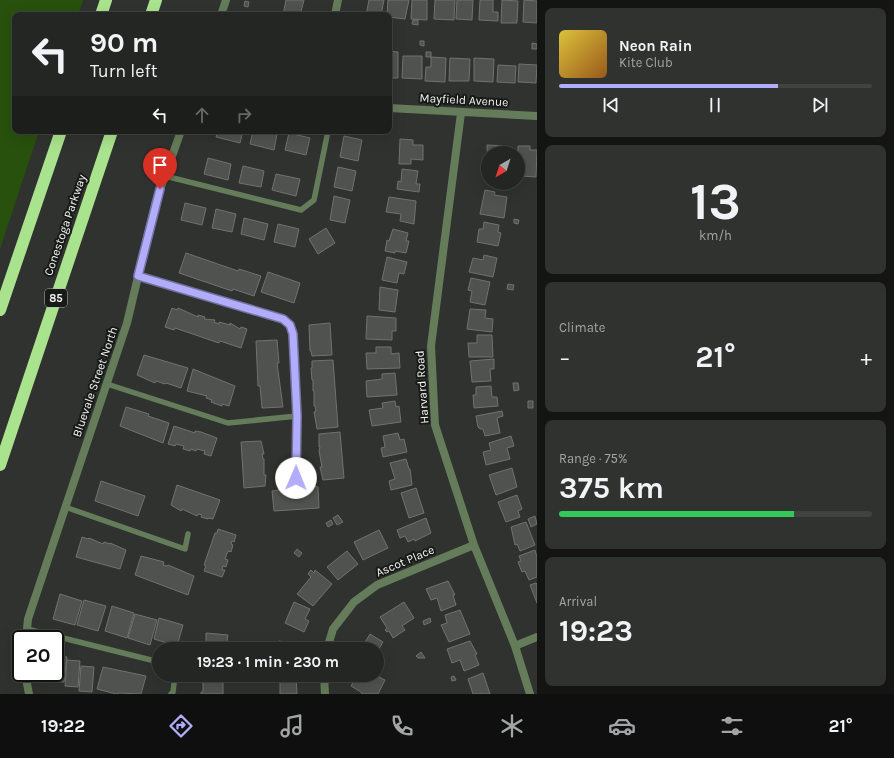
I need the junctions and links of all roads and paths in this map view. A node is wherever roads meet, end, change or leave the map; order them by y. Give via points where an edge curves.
1 (106, 0) edge
2 (156, 0) edge
3 (226, 0) edge
4 (338, 0) edge
5 (102, 12) edge
6 (152, 12) edge
7 (222, 12) edge
8 (336, 12) edge
9 (392, 108) edge
10 (461, 113) junction
11 (537, 116) edge
12 (60, 134) edge
13 (111, 134) edge
14 (180, 134) edge
15 (327, 134) edge
16 (165, 176) junction
17 (138, 276) junction
18 (0, 310) edge
19 (107, 384) junction
20 (297, 416) junction
21 (0, 465) edge
22 (296, 478) dead end
23 (65, 507) junction
24 (188, 534) dead end
25 (474, 545) junction
26 (27, 629) joint
27 (537, 637) edge
28 (329, 642) edge
29 (515, 646) junction
30 (152, 660) edge
31 (27, 682) edge
32 (174, 682) edge
33 (324, 682) edge
34 (29, 694) edge
35 (171, 694) edge
36 (325, 694) edge
37 (530, 694) edge

1 - 5 highway
2 - 6 highway
3 - 7 street
4 - 8 street
9 - 10 street, Mayfield Avenue
10 - 11 street, Mayfield Avenue
10 - 25 street, Harvard Road via 431,346 435,425
12 - 18 highway
13 - 21 highway, Conestoga Parkway / 85
14 - 16 street, Bluevale Street North
15 - 16 lane via 314,200 301,210
16 - 17 street, Bluevale Street North via 156,201
17 - 19 street, Bluevale Street North via 127,323
17 - 20 lane via 283,319 290,325 293,334
19 - 20 lane via 228,423
19 - 23 street, Bluevale Street North
20 - 22 lane
23 - 24 lane via 185,550
23 - 26 street, Bluevale Street North via 28,618
25 - 28 street, Ascot Place via 377,585 354,602 334,629
25 - 29 street, Harvard Road
26 - 30 lane
27 - 29 street
29 - 37 street, Harvard Road
31 - 34 street
32 - 35 lane
33 - 36 street

